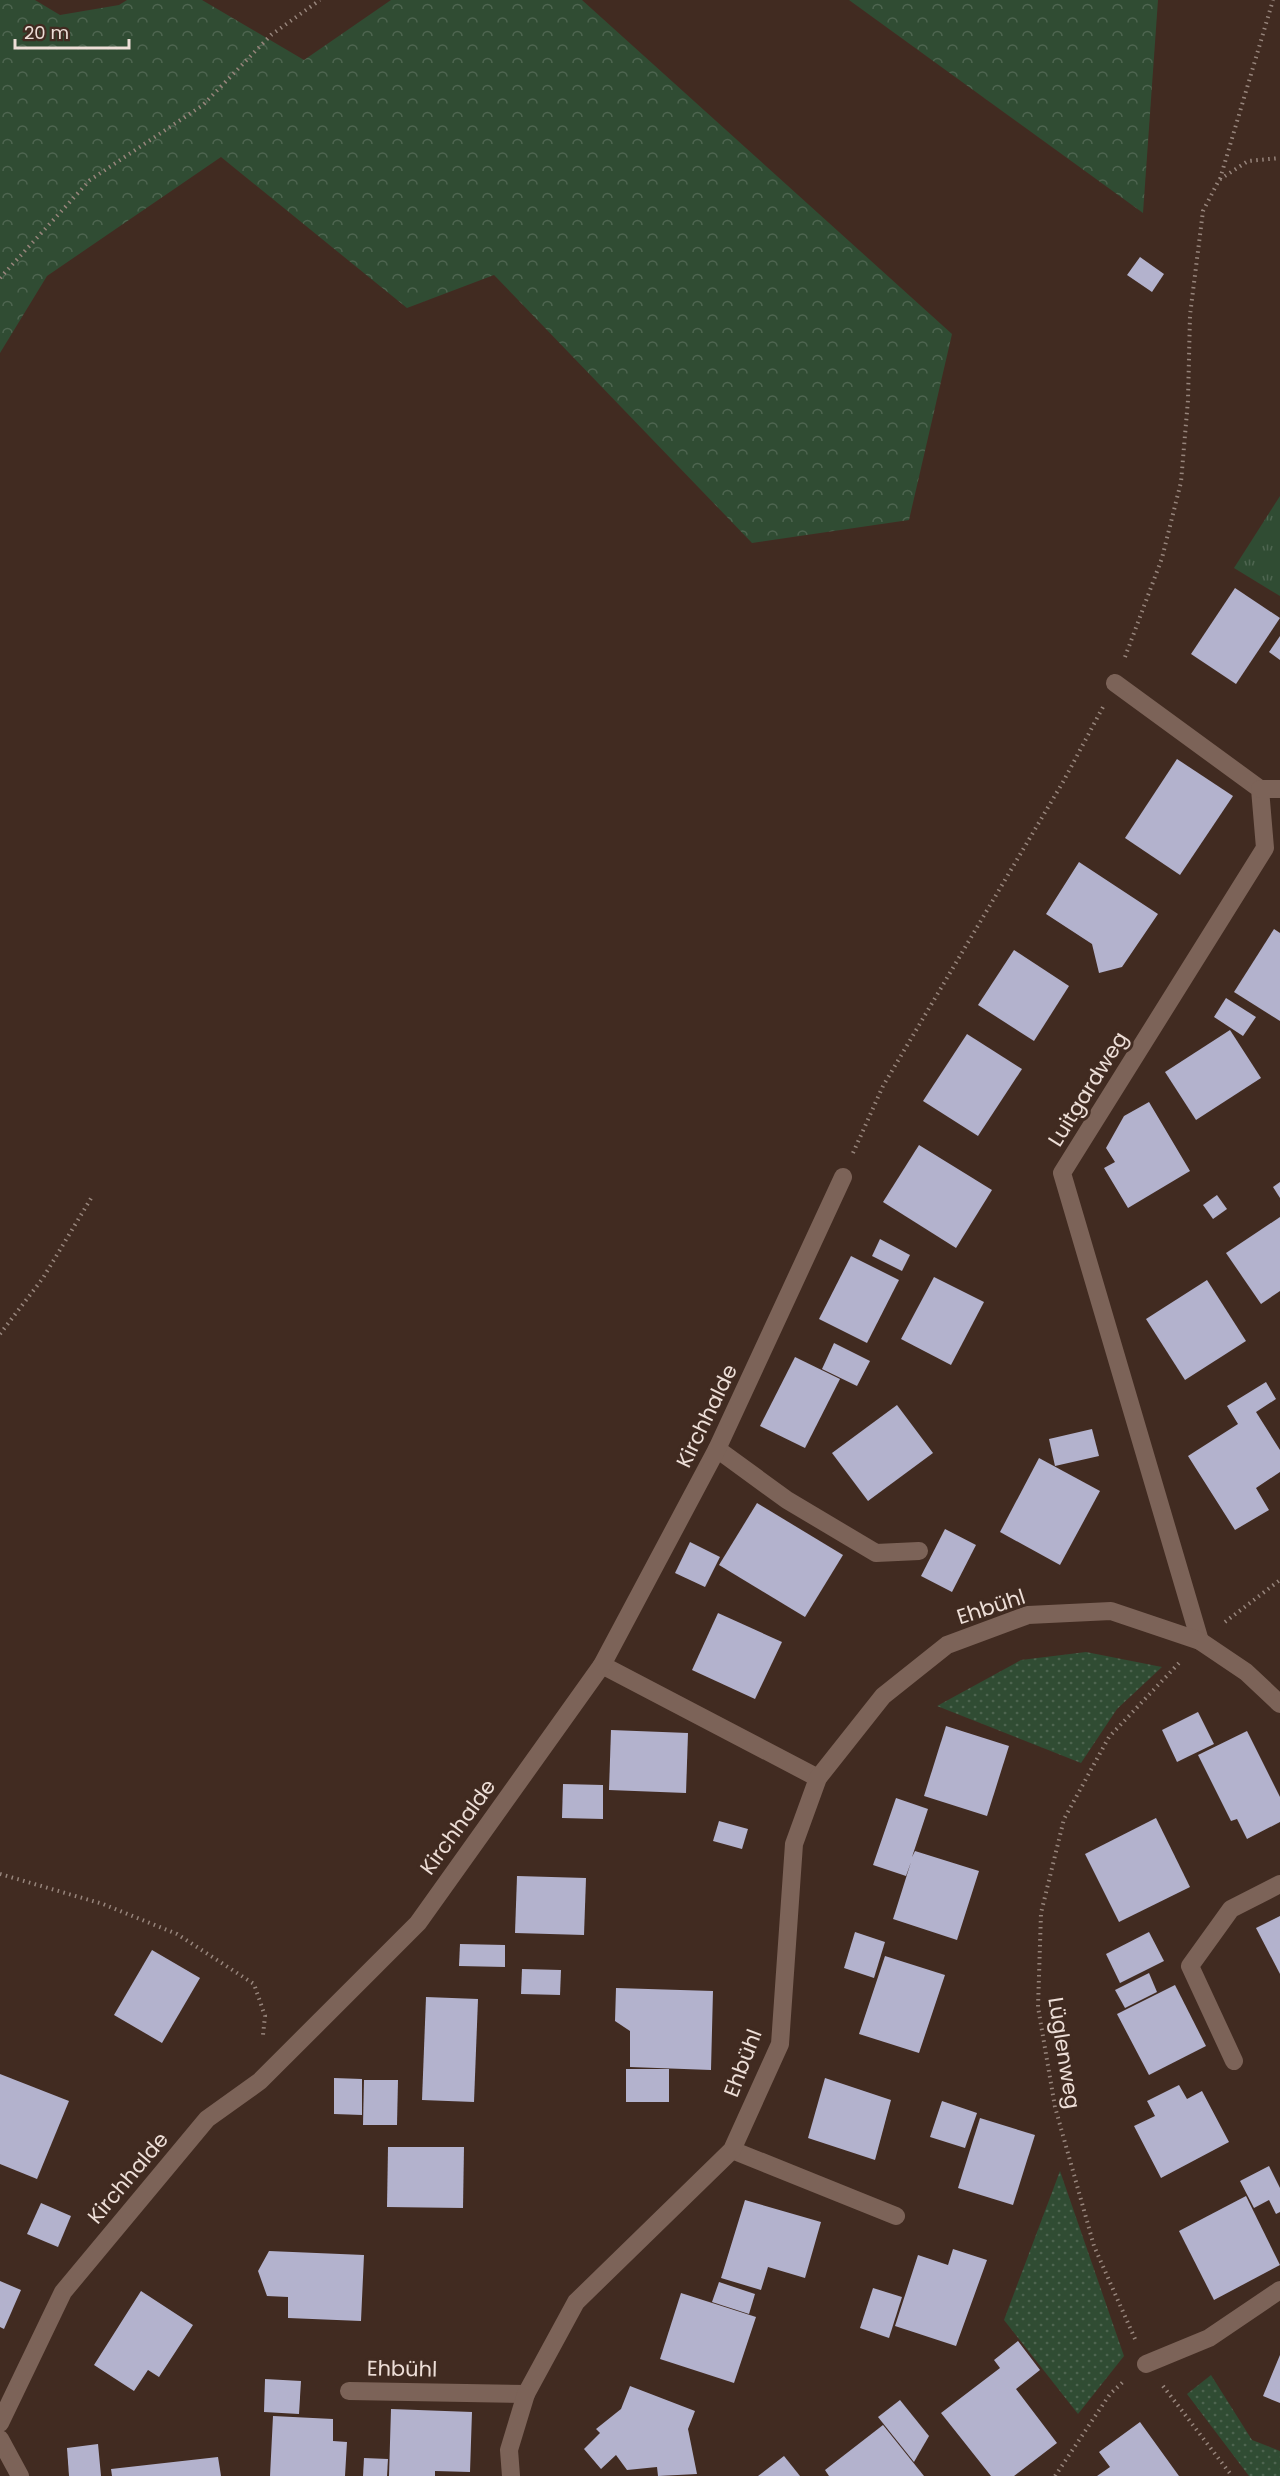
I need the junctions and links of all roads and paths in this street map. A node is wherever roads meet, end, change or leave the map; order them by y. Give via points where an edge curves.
1 (320, 0) edge
2 (1273, 0) edge
3 (1280, 158) edge
4 (1220, 180) junction
5 (0, 278) edge
6 (1115, 683) junction
7 (1260, 789) junction
8 (1280, 789) edge
9 (843, 1177) joint
10 (93, 1195) dead end
11 (0, 1334) edge
12 (717, 1449) junction
13 (919, 1551) dead end
14 (1280, 1580) edge
15 (1200, 1641) junction
16 (602, 1665) junction
17 (1280, 1704) edge
18 (818, 1778) junction
19 (0, 1874) edge
20 (1280, 1884) edge
21 (1234, 2061) dead end
22 (260, 2081) junction
23 (732, 2150) junction
24 (896, 2216) dead end
25 (1280, 2290) edge
26 (1146, 2364) junction
27 (349, 2391) dead end
28 (525, 2394) junction
29 (0, 2423) edge
30 (0, 2439) edge
31 (20, 2476) edge
32 (511, 2476) edge
33 (1055, 2476) edge
34 (1232, 2476) edge

1 - 5 path via 271,35 203,105 90,180
2 - 4 path
3 - 4 path via 1248,161
4 - 6 path via 1203,211 1191,315 1181,482 1162,558
6 - 7 street
6 - 9 path via 1068,772 883,1086
7 - 8 street
7 - 15 street, Luitgardweg via 1265,848 1062,1173
9 - 12 street, Kirchhalde
10 - 11 path via 44,1278
12 - 13 street via 787,1500 876,1553
12 - 16 street, Kirchhalde
14 - 15 path, Lüglenweg
15 - 17 street, Ehbühl via 1246,1671
15 - 18 street, Ehbühl via 1111,1611 1028,1615 947,1645 883,1696
15 - 26 path, Lüglenweg via 1109,1737 1064,1819 1041,1912 1038,2007 1055,2107 1094,2246
16 - 18 street
16 - 22 street, Kirchhalde via 418,1923
18 - 23 street, Ehbühl via 794,1844 780,2044
19 - 22 path via 103,1904 177,1934 254,1984 265,2016
20 - 21 street via 1231,1909 1190,1966
22 - 29 street, Kirchhalde via 207,2119 63,2292
23 - 24 street
23 - 28 street, Ehbühl via 576,2302
25 - 26 street via 1209,2338
26 - 33 path via 1110,2394
26 - 34 path, Lüglenweg
27 - 28 street, Ehbühl
28 - 32 street, Ehbühl via 509,2450
30 - 31 street

